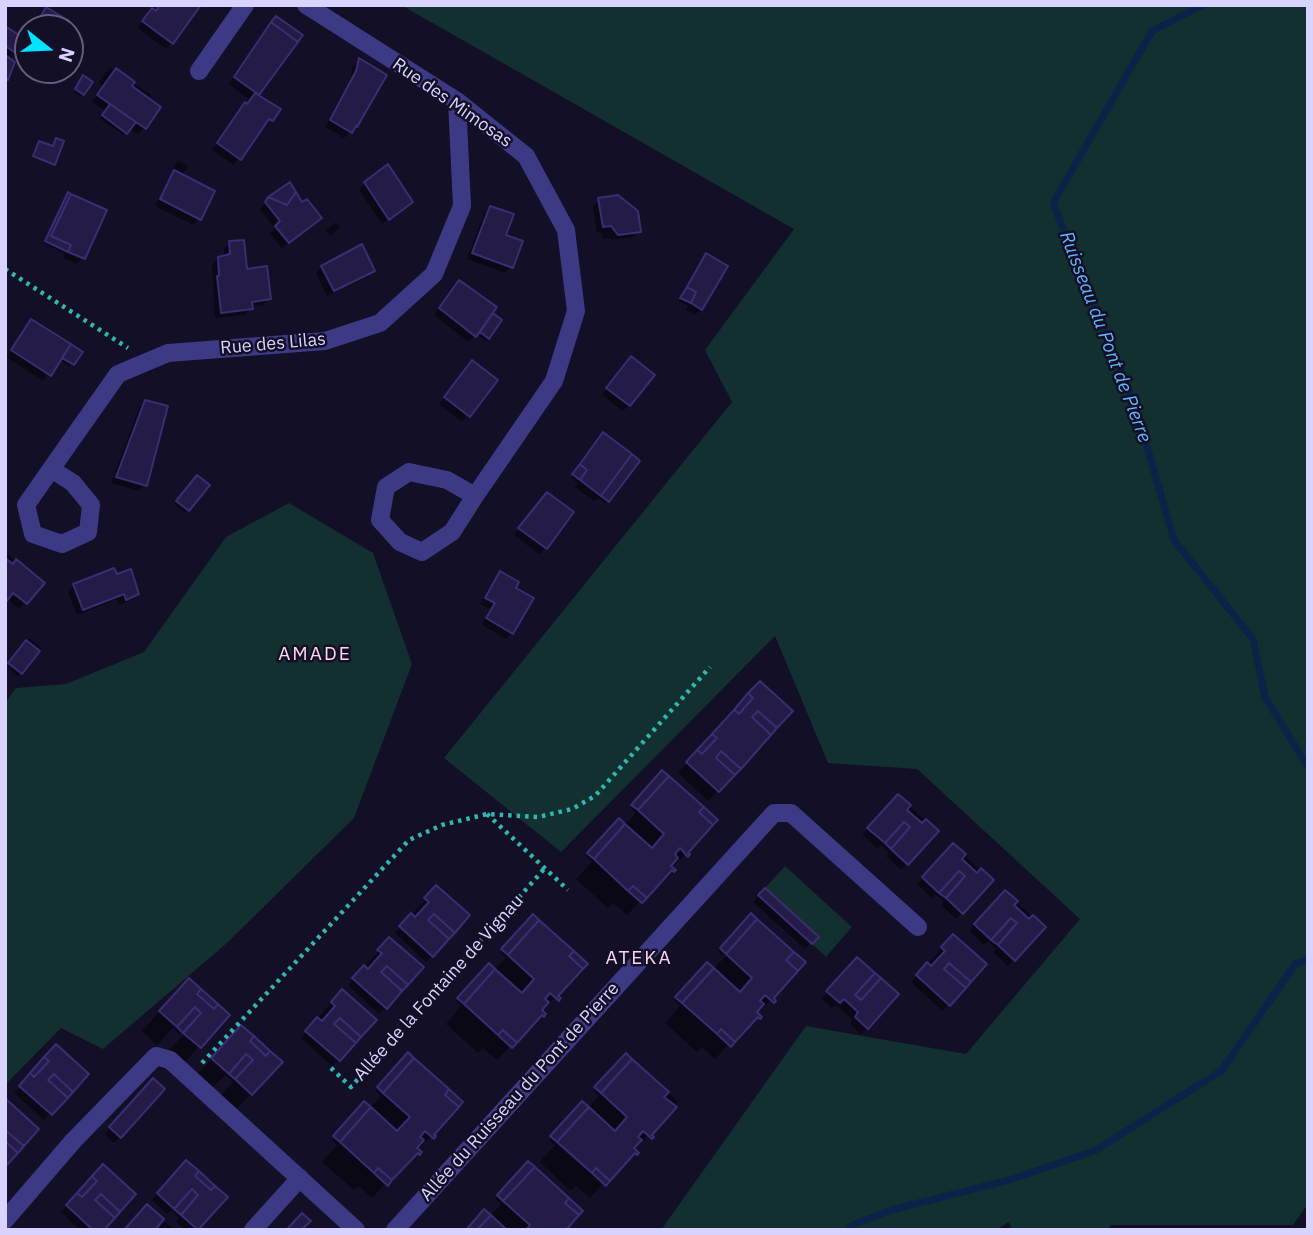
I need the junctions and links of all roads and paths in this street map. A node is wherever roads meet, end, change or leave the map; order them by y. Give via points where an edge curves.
1 (245, 5) edge
2 (306, 5) edge
3 (199, 71) dead end
4 (457, 102) junction
5 (5, 269) edge
6 (145, 363) junction
7 (51, 470) dead end
8 (475, 496) junction
9 (709, 667) dead end
10 (487, 814) junction
11 (545, 868) junction
12 (568, 890) dead end
13 (918, 927) dead end
14 (331, 1068) dead end
15 (189, 1077) junction
16 (300, 1178) junction
17 (5, 1220) edge
18 (253, 1230) edge
19 (356, 1230) edge
20 (395, 1230) edge

1 - 3 street
2 - 4 street, Rue des Mimosas
4 - 6 street, Rue des Lilas via 462,206 434,274 380,323 326,341 168,353
4 - 8 street, Rue des Mimosas via 526,156 566,230 576,311 554,381
5 - 6 path via 125,345
6 - 7 street, Rue des Lilas via 118,374
8 - 8 street, Rue des Mimosas via 452,532 422,552 400,542 380,520 386,487 409,471 447,480
9 - 10 path via 595,796 572,809 538,817
10 - 11 path
10 - 15 path via 442,825 409,841
11 - 12 path
11 - 14 path, Allée de la Fontaine de Vignau via 351,1087
13 - 20 street, Allée du Ruisseau du Pont de Pierre via 791,813 774,813
15 - 16 street
15 - 17 street via 170,1060 156,1056
16 - 18 street
16 - 19 street

